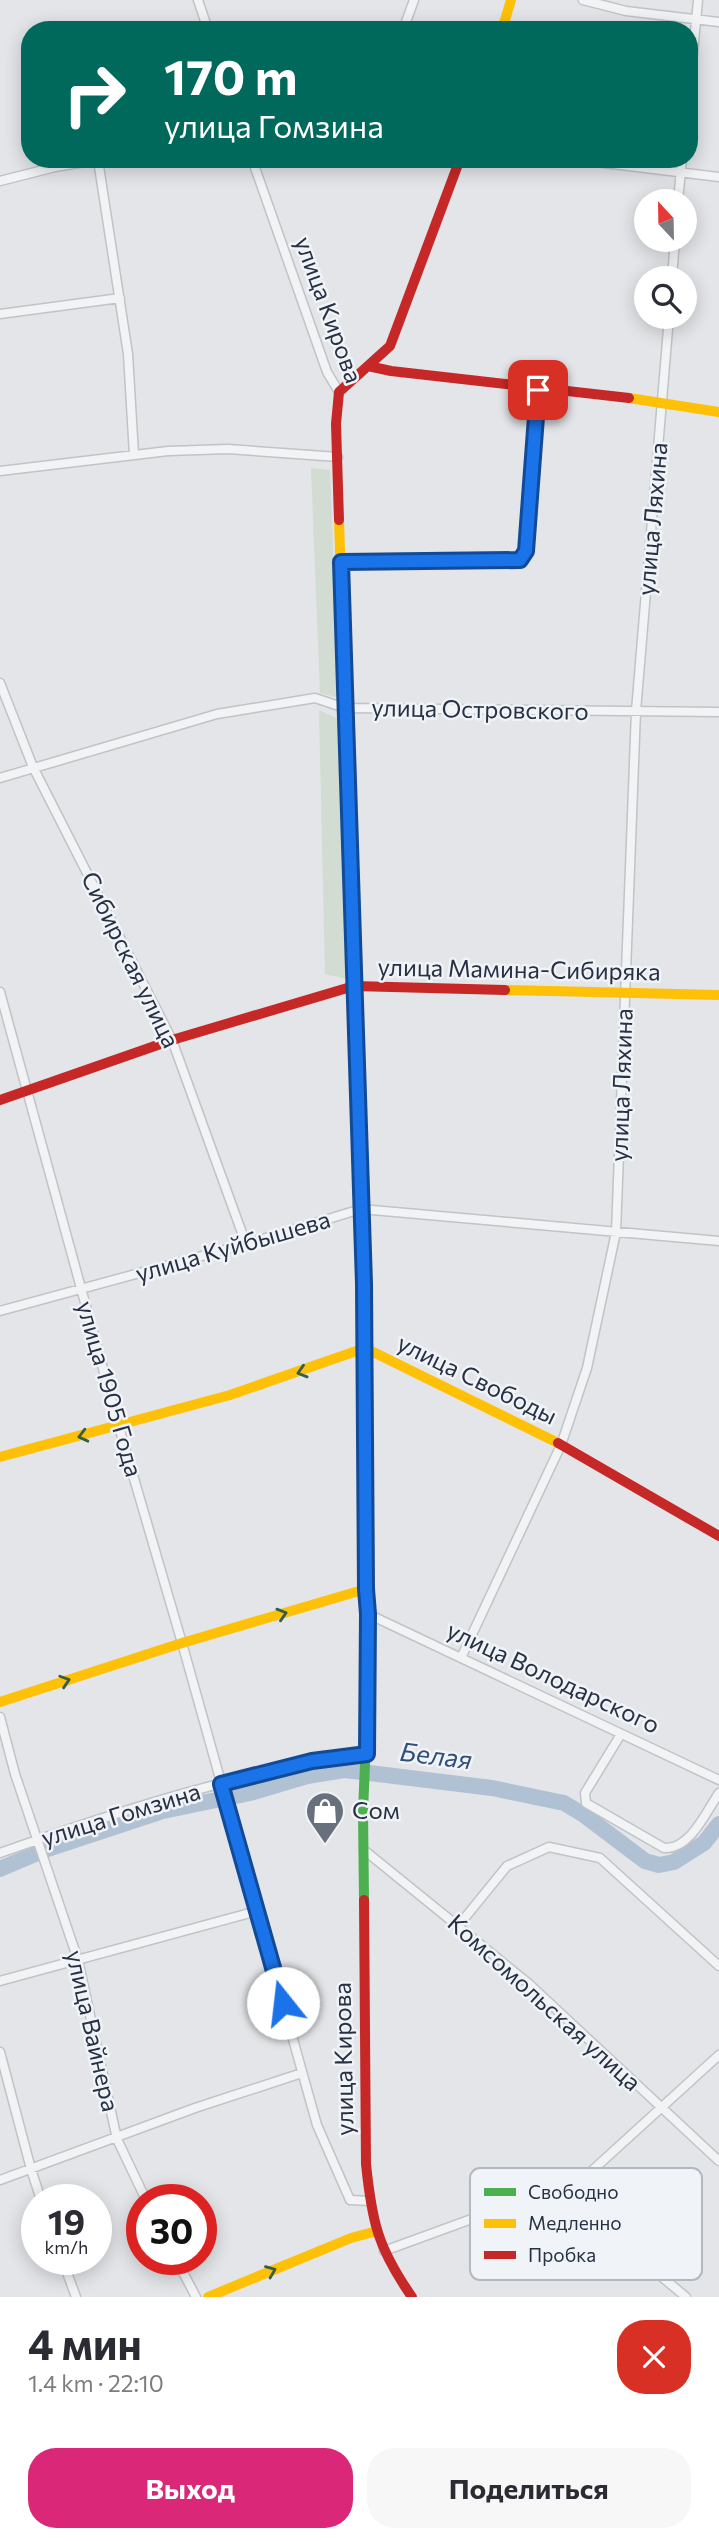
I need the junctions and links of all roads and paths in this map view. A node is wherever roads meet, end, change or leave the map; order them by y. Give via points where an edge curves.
1 (198, 0) edge
2 (414, 0) edge
3 (511, 0) edge
4 (583, 0) edge
5 (698, 0) edge
6 (696, 18) junction
7 (205, 21) edge
8 (406, 21) edge
9 (505, 21) edge
10 (696, 21) edge
11 (719, 22) edge
12 (51, 168) edge
13 (101, 168) edge
14 (256, 168) edge
15 (457, 168) edge
16 (647, 168) edge
17 (681, 168) edge
18 (680, 172) junction
19 (719, 177) edge
20 (0, 181) edge
21 (679, 189) edge
22 (120, 298) junction
23 (0, 314) edge
24 (668, 329) edge
25 (368, 366) junction
26 (538, 390) junction
27 (339, 392) junction
28 (663, 402) junction
29 (719, 412) edge
30 (134, 455) junction
31 (338, 457) junction
32 (0, 471) edge
33 (341, 562) junction
34 (0, 683) edge
35 (345, 708) junction
36 (636, 712) junction
37 (719, 712) edge
38 (33, 767) junction
39 (0, 778) edge
40 (354, 986) junction
41 (0, 992) edge
42 (625, 994) junction
43 (719, 995) edge
44 (172, 1040) junction
45 (28, 1089) junction
46 (0, 1100) edge
47 (362, 1209) junction
48 (617, 1232) junction
49 (719, 1241) edge
50 (246, 1244) junction
51 (82, 1290) junction
52 (0, 1311) edge
53 (365, 1348) junction
54 (119, 1427) junction
55 (561, 1445) junction
56 (0, 1457) edge
57 (718, 1535) edge
58 (366, 1589) junction
59 (368, 1614) junction
60 (182, 1643) junction
61 (461, 1658) junction
62 (0, 1702) edge
63 (0, 1717) edge
64 (621, 1734) junction
65 (367, 1754) junction
66 (719, 1780) edge
67 (221, 1784) junction
68 (719, 1793) edge
69 (38, 1840) junction
70 (364, 1850) junction
71 (0, 1853) edge
72 (257, 1911) junction
73 (459, 1925) junction
74 (78, 1960) junction
75 (719, 1966) edge
76 (0, 1980) edge
77 (0, 2052) edge
78 (719, 2054) edge
79 (302, 2073) junction
80 (660, 2107) junction
81 (117, 2139) junction
82 (719, 2161) edge
83 (595, 2168) edge
84 (31, 2169) junction
85 (0, 2180) edge
86 (36, 2184) edge
87 (138, 2184) edge
88 (370, 2201) junction
89 (470, 2220) edge
90 (377, 2231) junction
91 (384, 2251) junction
92 (68, 2275) edge
93 (184, 2275) edge
94 (665, 2280) edge
95 (76, 2297) edge
96 (196, 2297) edge
97 (208, 2297) edge
98 (412, 2297) edge
99 (685, 2297) edge

1 - 7 street
2 - 8 street
3 - 9 main road
4 - 6 street via 626,11
5 - 6 street
6 - 10 street
6 - 11 street
12 - 20 street
13 - 22 street
14 - 27 street, улица Кирова via 327,372
15 - 25 main road via 390,346
16 - 18 street
17 - 18 street
18 - 19 street
18 - 21 street
22 - 23 street
22 - 30 street
24 - 28 street, улица Ляхина
25 - 26 main road
25 - 27 main road
26 - 28 main road
26 - 33 street via 526,551 520,560
27 - 31 main road, улица Кирова
28 - 29 main road
28 - 36 street, улица Ляхина
30 - 31 street via 228,449
30 - 32 street
31 - 33 main road, улица Кирова
33 - 35 main road, улица Кирова
34 - 38 street, Сибирская улица
35 - 36 street, улица Островского
35 - 38 street, улица Островского via 315,698 217,714
35 - 40 main road, улица Кирова
36 - 37 street, улица Островского
36 - 42 street, улица Ляхина
38 - 39 street, улица Островского
38 - 44 street, Сибирская улица
40 - 42 main road, улица Мамина-Сибиряка
40 - 44 main road, улица Мамина-Сибиряка
40 - 47 main road, улица Кирова
41 - 45 street, улица 1905 Года
42 - 43 main road, улица Мамина-Сибиряка
42 - 48 street, улица Ляхина
44 - 45 main road, улица Мамина-Сибиряка
44 - 50 street, Сибирская улица
45 - 46 main road, улица Мамина-Сибиряка
45 - 51 street, улица 1905 Года
47 - 48 street, улица Куйбышева
47 - 50 street, улица Куйбышева
47 - 53 main road, улица Кирова
48 - 49 street, улица Куйбышева
48 - 55 street, улица Ляхина via 587,1368
50 - 51 street, улица Куйбышева
51 - 52 street, улица Куйбышева
51 - 54 street, улица 1905 Года
53 -> 54 main road, улица Свободы via 311,1370
53 - 55 main road, улица Свободы
53 - 58 main road, улица Кирова
54 -> 56 main road, улица Свободы
54 - 60 street, улица 1905 Года
55 - 57 main road, улица Свободы
55 - 61 street, улица Ляхина
58 - 59 main road, улица Кирова
60 -> 58 main road
59 - 61 street, улица Володарского
59 - 65 main road, улица Кирова
62 -> 60 main road
60 - 67 street, улица 1905 Года
61 - 64 street, улица Володарского
63 - 69 street
64 - 66 street, улица Володарского
64 - 68 street via 585,1793 586,1803 671,1849 689,1838
65 - 67 street, улица Гомзина via 312,1761
65 - 70 main road, улица Кирова
67 - 69 street, улица Гомзина
67 - 72 street, улица 1905 Года
69 - 71 street, улица Гомзина
69 - 74 street, улица Вайнера
70 - 73 street, Комсомольская улица
70 - 88 main road, улица Кирова
72 - 74 street
72 - 79 street
73 - 75 street via 506,1866 549,1847 600,1858
73 - 80 street, Комсомольская улица
74 - 76 street
74 - 81 street, улица Вайнера
77 - 84 street
78 - 80 street
79 - 81 street
79 - 88 street via 317,2125 349,2200
80 - 82 street, Комсомольская улица
80 - 83 street
81 - 84 street
81 - 87 street, улица Вайнера
84 - 85 street
84 - 86 street
88 - 90 main road, улица Кирова
89 - 91 street
90 - 91 main road, улица Кирова
97 -> 90 main road
91 - 98 main road, улица Кирова
92 - 95 street
93 - 96 street
94 - 99 street

